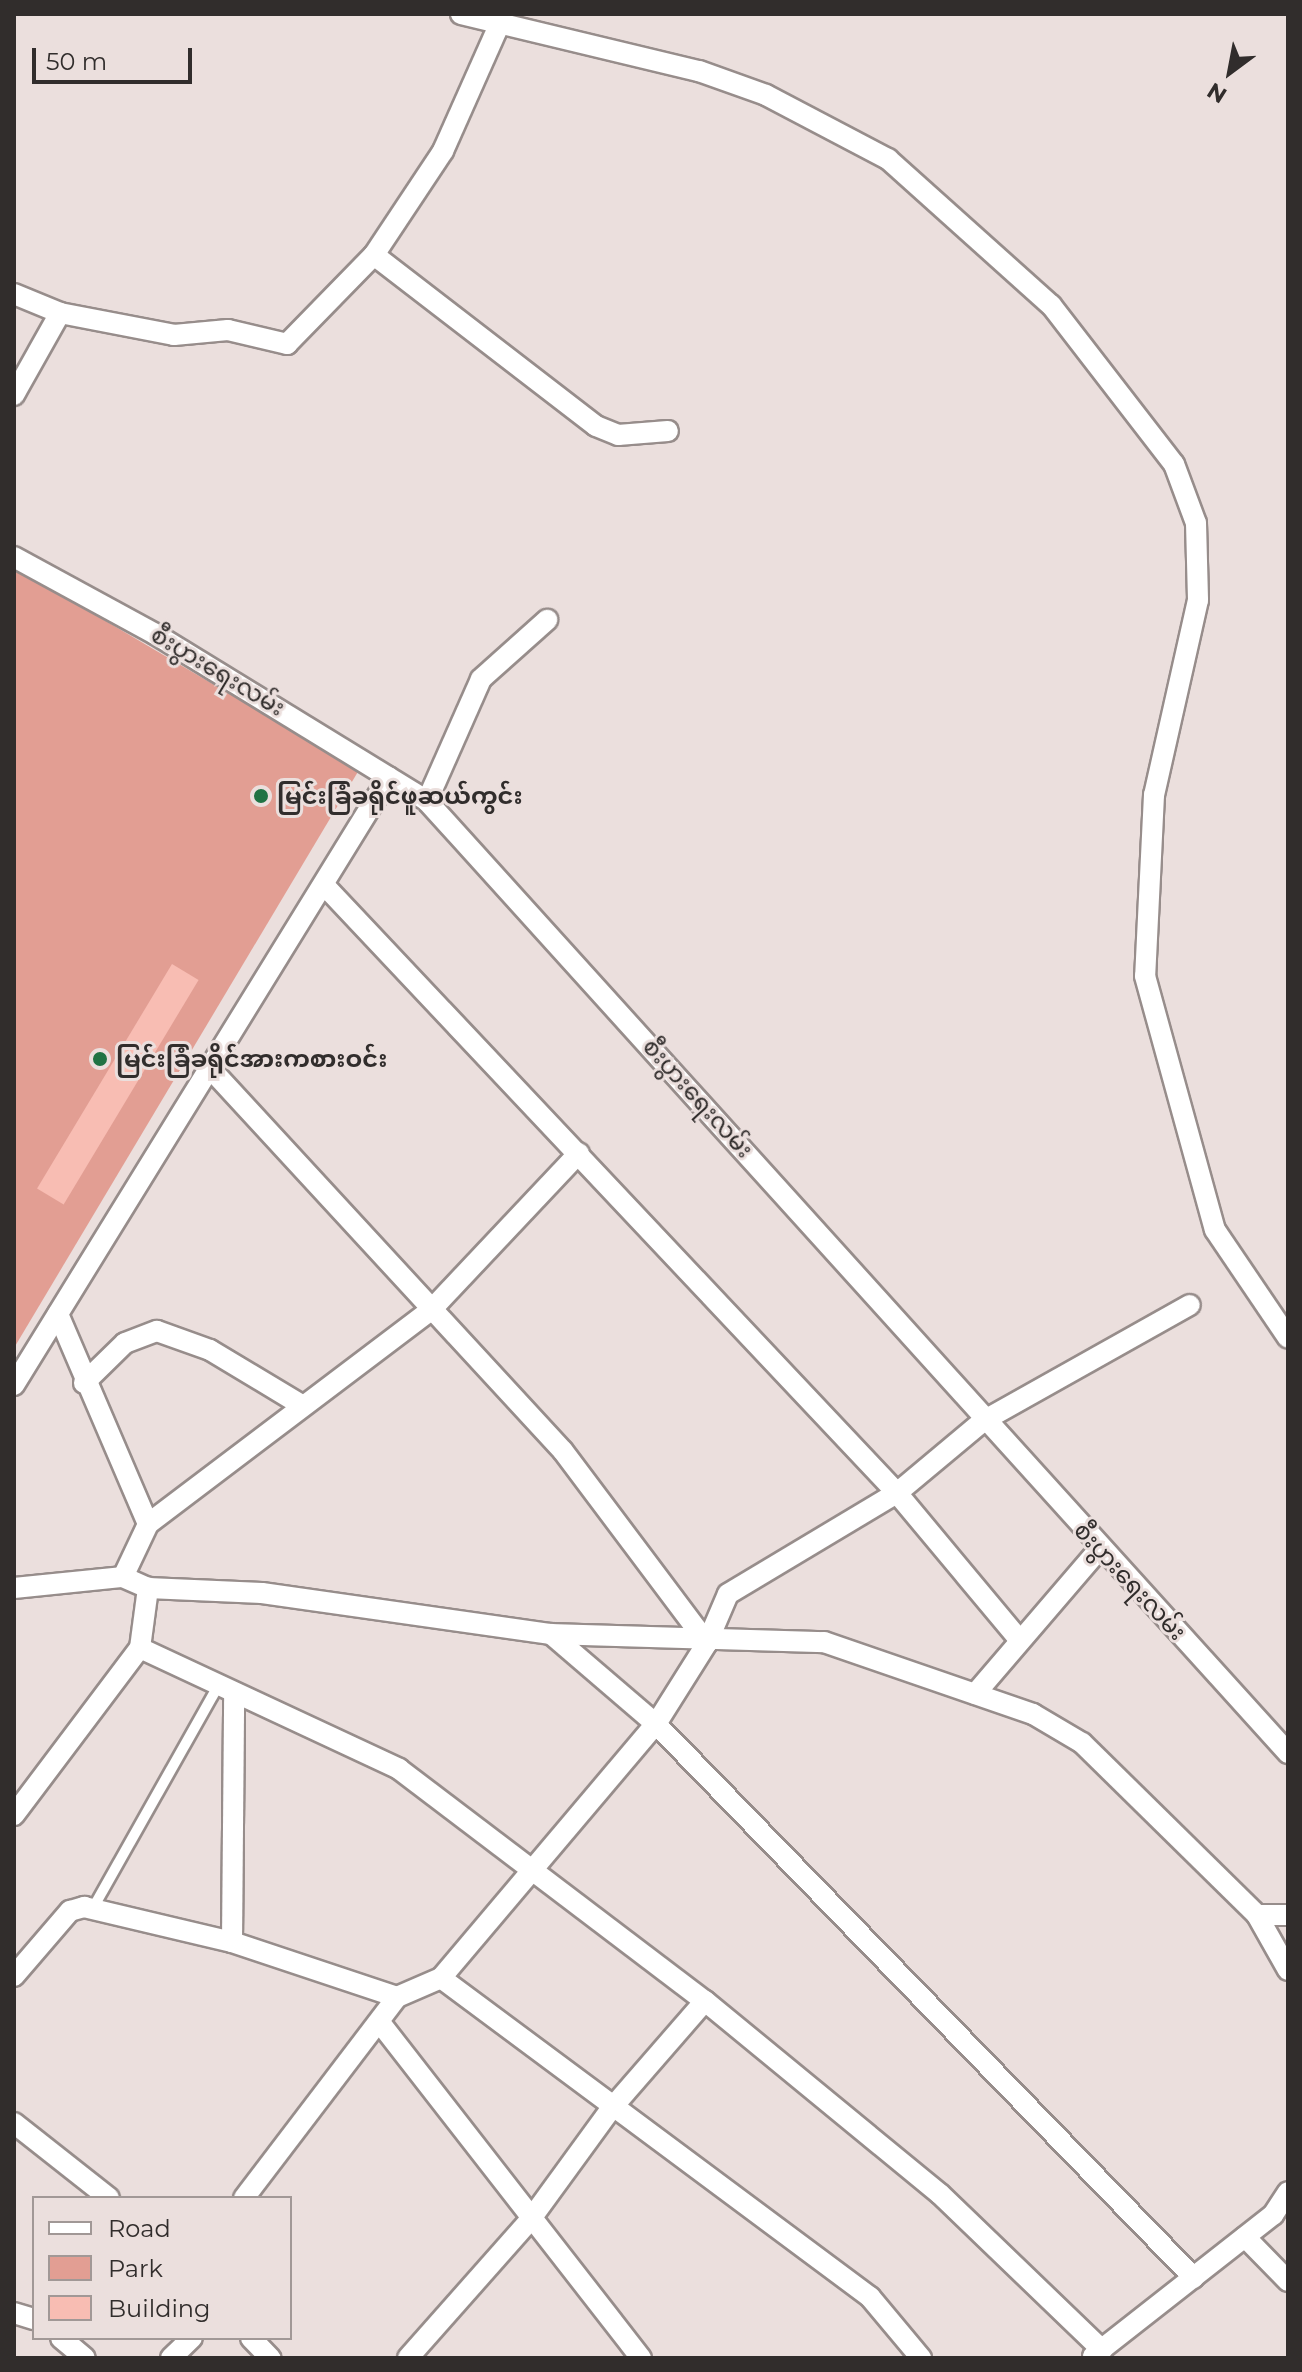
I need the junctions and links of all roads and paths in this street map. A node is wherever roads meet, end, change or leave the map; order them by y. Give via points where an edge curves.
1 (461, 14) edge
2 (499, 25) junction
3 (374, 255) junction
4 (14, 294) edge
5 (60, 313) junction
6 (14, 395) edge
7 (668, 431) dead end
8 (14, 557) edge
9 (547, 620) dead end
10 (389, 777) junction
11 (427, 801) junction
12 (324, 885) junction
13 (209, 1067) junction
14 (579, 1153) junction
15 (1190, 1305) dead end
16 (430, 1311) junction
17 (58, 1314) junction
18 (1288, 1338) edge
19 (84, 1383) junction
20 (14, 1385) edge
21 (300, 1404) junction
22 (983, 1421) junction
23 (897, 1493) junction
24 (148, 1524) junction
25 (1100, 1548) junction
26 (123, 1577) junction
27 (14, 1588) edge
28 (148, 1588) junction
29 (551, 1634) junction
30 (1018, 1638) junction
31 (707, 1643) junction
32 (140, 1648) junction
33 (226, 1690) junction
34 (975, 1694) junction
35 (656, 1724) junction
36 (1288, 1753) edge
37 (14, 1815) edge
38 (532, 1866) junction
39 (93, 1908) junction
40 (1257, 1915) junction
41 (1288, 1915) edge
42 (232, 1942) junction
43 (1288, 1970) edge
44 (14, 1976) edge
45 (441, 1978) junction
46 (397, 1997) junction
47 (705, 2001) junction
48 (381, 2024) junction
49 (611, 2109) junction
50 (14, 2123) edge
51 (1288, 2192) edge
52 (106, 2196) edge
53 (246, 2196) edge
54 (530, 2220) junction
55 (1245, 2237) junction
56 (1194, 2278) junction
57 (1288, 2281) edge
58 (63, 2340) edge
59 (190, 2340) edge
60 (253, 2340) edge
61 (1096, 2354) edge
62 (85, 2358) edge
63 (171, 2358) edge
64 (270, 2358) edge
65 (408, 2358) edge
66 (641, 2358) edge
67 (921, 2358) edge

1 - 2 street
2 - 3 street via 443,151
2 - 18 street via 699,71 766,95 888,159 1051,305 1174,464 1196,523 1198,600 1154,795 1145,976 1215,1230
3 - 5 street via 287,344 228,330 174,335
3 - 7 street via 596,426 618,435
4 - 5 street
5 - 6 street
8 - 10 street, စီးပွားရေးလမ်း
9 - 11 street via 481,679
10 - 11 street, စီးပွားရေးလမ်း
10 - 12 street
11 - 22 street, စီးပွားရေးလမ်း
12 - 13 street
12 - 14 street
13 - 16 street
13 - 17 street
14 - 16 street
14 - 23 street
15 - 22 street
16 - 21 street
16 - 31 street via 563,1451
17 - 19 street
17 - 20 street
19 - 21 street via 125,1343 157,1331 210,1350
19 - 24 street
21 - 24 street
22 - 23 street
22 - 25 street, စီးပွားရေးလမ်း
23 - 30 street
23 - 31 street via 728,1594
24 - 26 street
25 - 30 street
25 - 36 street, စီးပွားရေးလမ်း
26 - 27 street
26 - 28 street
28 - 29 street via 262,1593
28 - 32 street
29 - 31 street
29 - 35 street
30 - 34 street
31 - 34 street via 824,1642
31 - 35 street
32 - 33 street
32 - 37 street
33 - 38 street via 399,1769
33 - 39 lane
33 - 42 street
34 - 40 street via 1033,1714 1082,1743
35 - 38 street
35 - 56 street
38 - 45 street
38 - 47 street
39 - 42 street
39 - 44 street via 70,1911
40 - 41 street
40 - 43 street
42 - 46 street
45 - 46 street
45 - 49 street
46 - 48 street
47 - 49 street
47 - 61 street via 940,2194
48 - 53 street
48 - 54 street
49 - 54 street
49 - 67 street via 870,2297
50 - 52 street
51 - 55 street
54 - 65 street
54 - 66 street
55 - 56 street
55 - 57 street
56 - 61 street
58 - 62 street
59 - 63 street
60 - 64 street

